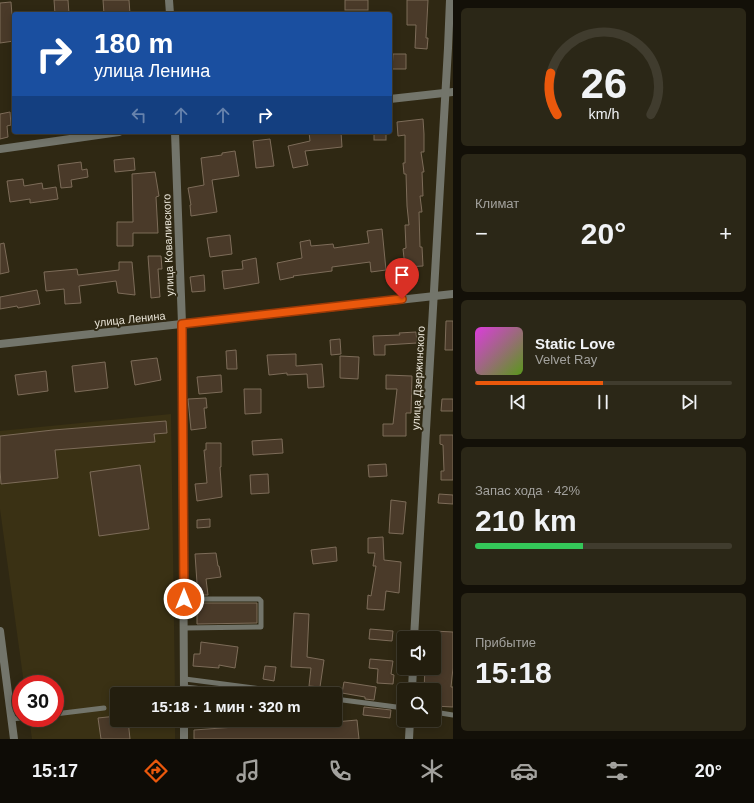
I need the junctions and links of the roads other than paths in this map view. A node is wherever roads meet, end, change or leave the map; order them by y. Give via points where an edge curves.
1 (169, 0) edge
2 (450, 0) edge
3 (170, 12) edge
4 (449, 92) edge
5 (392, 99) edge
6 (105, 134) edge
7 (175, 134) edge
8 (0, 149) edge
9 (453, 294) edge
10 (433, 296) junction
11 (182, 324) junction
12 (0, 344) edge
13 (184, 599) junction
14 (184, 628) junction
15 (0, 631) edge
16 (414, 631) edge
17 (185, 686) edge
18 (199, 687) edge
19 (342, 700) edge
20 (397, 707) edge
21 (104, 708) dead end
22 (64, 713) edge
23 (441, 713) edge
24 (453, 715) edge
25 (11, 719) joint
26 (184, 727) edge
27 (410, 727) edge
28 (14, 739) edge
29 (184, 739) edge
30 (409, 739) edge

1 - 3 street
2 - 4 street, улица Дзержинского
4 - 5 street
4 - 10 street, улица Дзержинского
6 - 8 street
7 - 11 street, улица Коваливского
9 - 10 street, улица Ленина
10 - 11 street, улица Ленина
10 - 16 street, улица Дзержинского
11 - 12 street, улица Ленина
11 - 13 street, улица Коваливского
13 - 14 street, улица Коваливского
13 - 14 lane via 261,601 260,627
14 - 17 street, улица Коваливского
15 - 25 street
17 - 18 lane
19 - 20 lane
21 - 22 lane
23 - 24 lane
25 - 28 street
26 - 29 street
27 - 30 street

